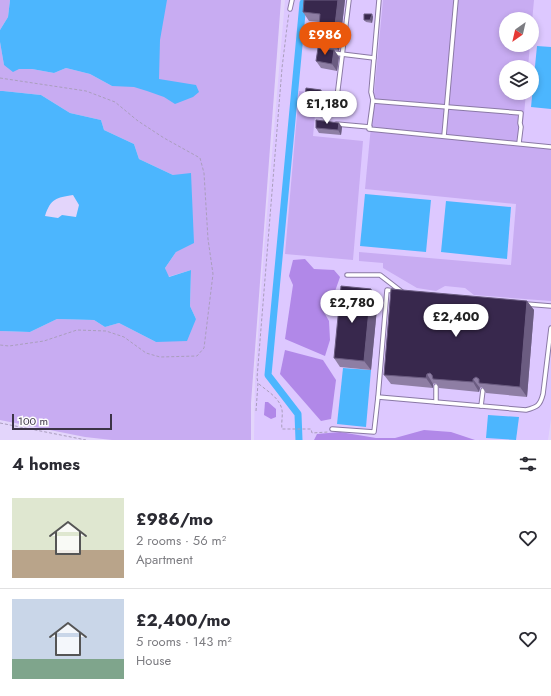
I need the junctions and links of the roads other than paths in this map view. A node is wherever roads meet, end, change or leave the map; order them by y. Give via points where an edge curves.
1 (292, 0) edge
2 (349, 0) edge
3 (379, 0) edge
4 (456, 0) edge
5 (290, 9) road end
6 (328, 53) edge
7 (343, 55) junction
8 (374, 58) junction
9 (373, 101) junction
10 (446, 107) junction
11 (320, 122) edge
12 (326, 123) junction
13 (370, 127) junction
14 (444, 136) junction
15 (519, 143) junction
16 (551, 147) edge
17 (347, 274) dead end
18 (402, 292) junction
19 (410, 293) edge
20 (520, 303) edge
21 (551, 306) edge
22 (551, 328) edge
23 (436, 386) edge
24 (483, 390) edge
25 (378, 397) junction
26 (436, 402) junction
27 (481, 406) junction
28 (332, 429) road end

1 - 5 lane
2 - 7 lane
3 - 8 lane
4 - 10 lane
6 - 7 lane
7 - 8 lane
7 - 12 lane via 337,97 329,104
8 - 9 lane
9 - 10 lane
9 - 13 lane
10 - 14 lane
10 - 15 lane via 520,113
11 - 12 lane
12 - 13 lane
13 - 14 lane via 369,129
14 - 15 lane
15 - 16 lane
17 - 18 lane via 380,275
18 - 19 lane
18 - 25 lane via 387,290
20 - 21 lane
22 - 27 lane via 541,402 535,408 526,410
23 - 26 lane
24 - 27 lane
25 - 26 lane
25 - 28 lane via 374,432
26 - 27 lane

